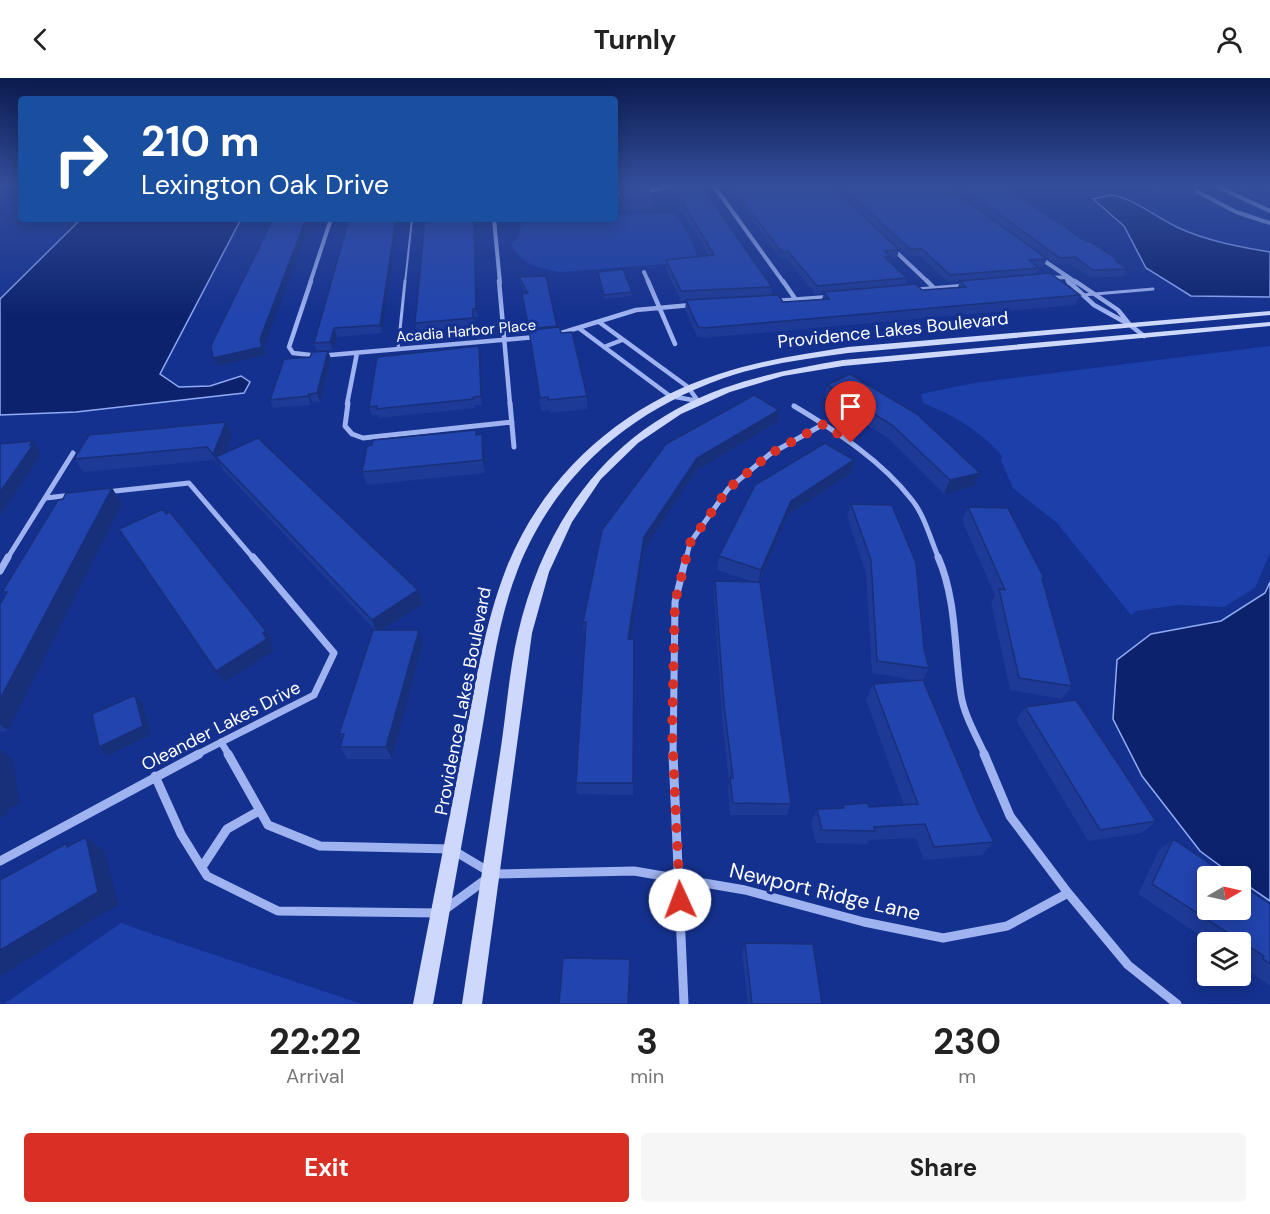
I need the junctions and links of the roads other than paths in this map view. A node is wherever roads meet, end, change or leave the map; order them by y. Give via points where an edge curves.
1 (328, 229) edge
2 (411, 229) edge
3 (495, 229) edge
4 (745, 229) edge
5 (885, 241) edge
6 (1037, 256) edge
7 (644, 272) dead end
8 (1066, 277) junction
9 (1041, 279) edge
10 (970, 285) edge
11 (934, 288) junction
12 (1153, 289) dead end
13 (911, 290) edge
14 (1096, 294) junction
15 (1083, 296) junction
16 (830, 297) edge
17 (796, 300) junction
18 (767, 301) edge
19 (700, 304) edge
20 (659, 308) junction
21 (1270, 313) edge
22 (599, 322) junction
23 (1270, 324) edge
24 (1130, 325) junction
25 (580, 328) junction
26 (1144, 336) junction
27 (505, 340) junction
28 (622, 340) junction
29 (675, 344) dead end
30 (604, 347) junction
31 (399, 349) junction
32 (357, 353) junction
33 (688, 387) junction
34 (670, 396) junction
35 (698, 401) junction
36 (794, 406) dead end
37 (512, 422) junction
38 (824, 424) junction
39 (514, 447) dead end
40 (73, 453) dead end
41 (101, 492) edge
42 (79, 495) edge
43 (46, 498) junction
44 (0, 571) edge
45 (221, 742) junction
46 (156, 776) junction
47 (259, 811) junction
48 (451, 849) junction
49 (0, 861) edge
50 (202, 867) junction
51 (493, 874) junction
52 (680, 879) junction
53 (1068, 893) junction
54 (440, 913) junction
55 (423, 1004) edge
56 (472, 1004) edge
57 (684, 1004) edge
58 (1177, 1004) edge

1 - 32 street, Acadia Harbor Place via 289,347 293,354 304,356
2 - 31 lane
3 - 27 street
4 - 17 street
5 - 11 street
6 - 8 street
7 - 20 street
8 - 9 street
8 - 14 street
8 - 15 street via 1069,285
10 - 11 street
11 - 13 street
12 - 14 lane
14 - 15 lane
14 - 24 street
15 - 24 street via 1103,312
16 - 17 street
17 - 18 street
19 - 20 street, Acadia Harbor Place
20 - 22 street, Acadia Harbor Place via 636,310
20 - 29 street
21 - 24 street, Providence Lakes Boulevard
22 - 25 street, Acadia Harbor Place
22 - 28 street
23 - 26 street, Providence Lakes Boulevard
24 - 26 street
24 - 33 street, Providence Lakes Boulevard via 802,355
25 - 27 street, Acadia Harbor Place via 557,335
25 - 30 street
26 - 35 street, Providence Lakes Boulevard via 819,366 750,381
27 - 31 street, Acadia Harbor Place
27 - 37 street
28 - 30 street
28 - 33 street
30 - 34 street
31 - 32 street, Acadia Harbor Place
32 - 37 street via 344,422 351,435 367,438
33 - 34 street, Providence Lakes Boulevard
33 - 35 street
34 - 35 street
34 - 48 street, Providence Lakes Boulevard via 612,432 574,468 539,512 515,556 492,634
35 - 51 street, Providence Lakes Boulevard via 648,430 609,463 574,504 556,536 535,590 525,633
36 - 38 street
37 - 39 street
38 - 52 street via 770,454 728,489 690,543 675,602 672,731
38 - 53 street via 885,470 914,502 944,570 961,698 981,751 1010,816
40 - 43 street
41 - 45 street, Oleander Lakes Drive via 189,483 334,653 314,694
42 - 43 street
43 - 44 street
45 - 46 street, Oleander Lakes Drive
45 - 47 street
46 - 49 street, Oleander Lakes Drive
46 - 50 street via 181,834
47 - 48 street via 268,825 320,846
47 - 50 street via 227,829
48 - 51 street
48 - 54 street, Providence Lakes Boulevard
50 - 54 street via 207,876 278,911
51 - 52 street, Newport Ridge Lane via 634,871
51 - 54 street
51 - 56 street, Providence Lakes Boulevard
52 - 53 street, Newport Ridge Lane via 745,890 864,922 943,938 1007,926
52 - 57 street
53 - 58 street via 1128,965
54 - 55 street, Providence Lakes Boulevard

